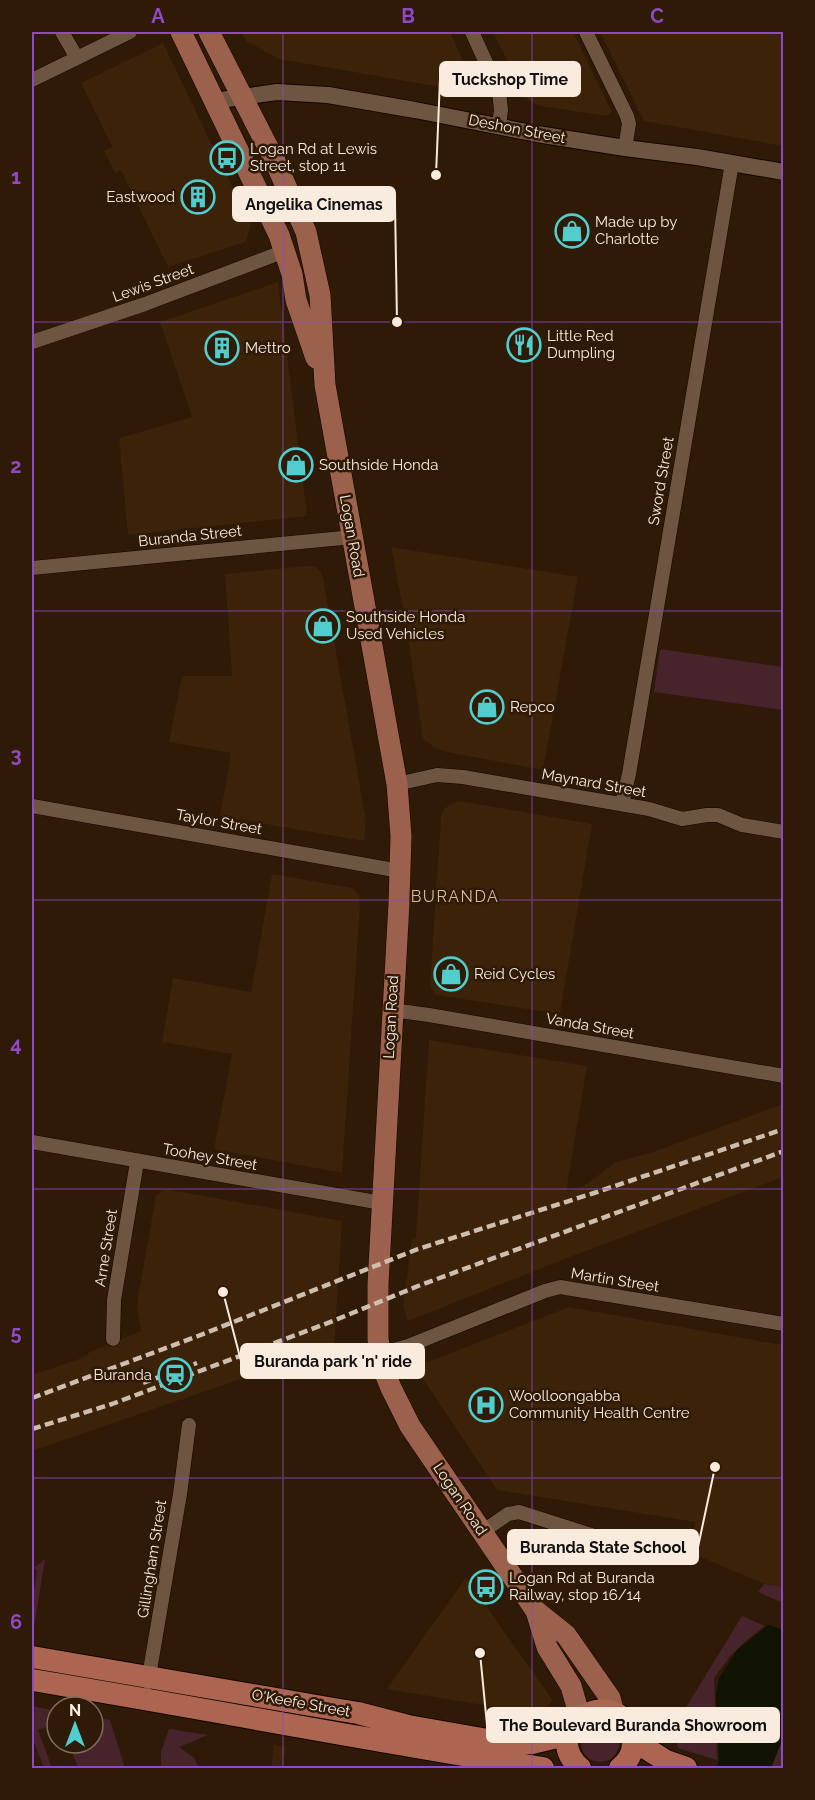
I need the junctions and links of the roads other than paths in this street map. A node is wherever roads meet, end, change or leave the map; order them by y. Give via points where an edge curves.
1 (62, 32) edge
2 (130, 32) edge
3 (181, 32) edge
4 (209, 32) edge
5 (472, 32) edge
6 (586, 32) edge
7 (77, 58) junction
8 (32, 80) edge
9 (241, 97) junction
10 (214, 101) junction
11 (499, 126) junction
12 (625, 148) junction
13 (732, 163) junction
14 (783, 172) edge
15 (285, 251) junction
16 (32, 342) edge
17 (325, 384) junction
18 (353, 537) junction
19 (32, 568) edge
20 (397, 784) junction
21 (622, 804) junction
22 (32, 806) edge
23 (783, 832) edge
24 (400, 871) junction
25 (392, 1010) junction
26 (783, 1076) edge
27 (32, 1142) edge
28 (137, 1162) junction
29 (382, 1203) junction
30 (783, 1324) edge
31 (112, 1339) dead end
32 (381, 1354) junction
33 (189, 1425) dead end
34 (482, 1532) junction
35 (629, 1547) dead end
36 (536, 1611) junction
37 (32, 1657) edge
38 (32, 1680) edge
39 (147, 1688) junction
40 (615, 1713) junction
41 (574, 1726) junction
42 (633, 1740) junction
43 (503, 1758) edge
44 (680, 1767) edge
45 (543, 1768) edge
46 (577, 1768) edge
47 (620, 1768) edge

1 - 7 street
2 - 7 street
3 - 10 main road, Logan Road
4 - 9 main road, Logan Road
5 - 11 street via 499,91
6 - 12 street via 627,116
7 - 8 street
9 - 10 street, Deshon Street
9 - 11 street, Deshon Street via 290,92 328,94
9 - 17 main road, Logan Road via 306,232 320,295
10 - 15 main road, Logan Road
11 - 12 street, Deshon Street
12 - 13 street, Deshon Street
13 - 14 street, Deshon Street
13 - 21 street, Sword Street
15 - 16 street, Lewis Street
15 - 17 main road, Logan Road via 296,300
17 - 18 main road, Logan Road
18 - 19 street, Buranda Street
18 - 20 main road, Logan Road
20 - 21 street, Maynard Street via 449,775
20 - 24 main road, Logan Road
21 - 23 street, Maynard Street via 682,819 718,815 742,825
22 - 24 street, Taylor Street
24 - 25 main road, Logan Road
25 - 26 street, Vanda Street
25 - 29 main road, Logan Road
27 - 28 street, Toohey Street
28 - 29 street, Toohey Street
28 - 31 street, Arne Street via 114,1300
29 - 32 main road, Logan Road via 378,1284
30 - 32 street, Martin Street via 560,1287
32 - 34 main road, Logan Road via 391,1388 411,1426
33 - 39 street, Gillingham Street
34 - 35 street via 508,1514 519,1512
34 - 36 main road, Logan Road
36 - 40 main road, Logan Road via 566,1635 610,1698
36 - 41 main road, Logan Road via 547,1647 571,1686
37 - 39 highway, O'Keefe Street
38 - 39 highway, O'Keefe Street
39 - 43 highway, O'Keefe Street via 326,1732
40 - 41 highway, O'Keefe Street via 597,1710
40 - 42 highway via 624,1720
41 - 43 highway, O'Keefe Street
41 - 46 highway via 567,1743
42 - 44 highway
42 - 47 highway via 630,1757
43 - 45 highway, O'Keefe Street

